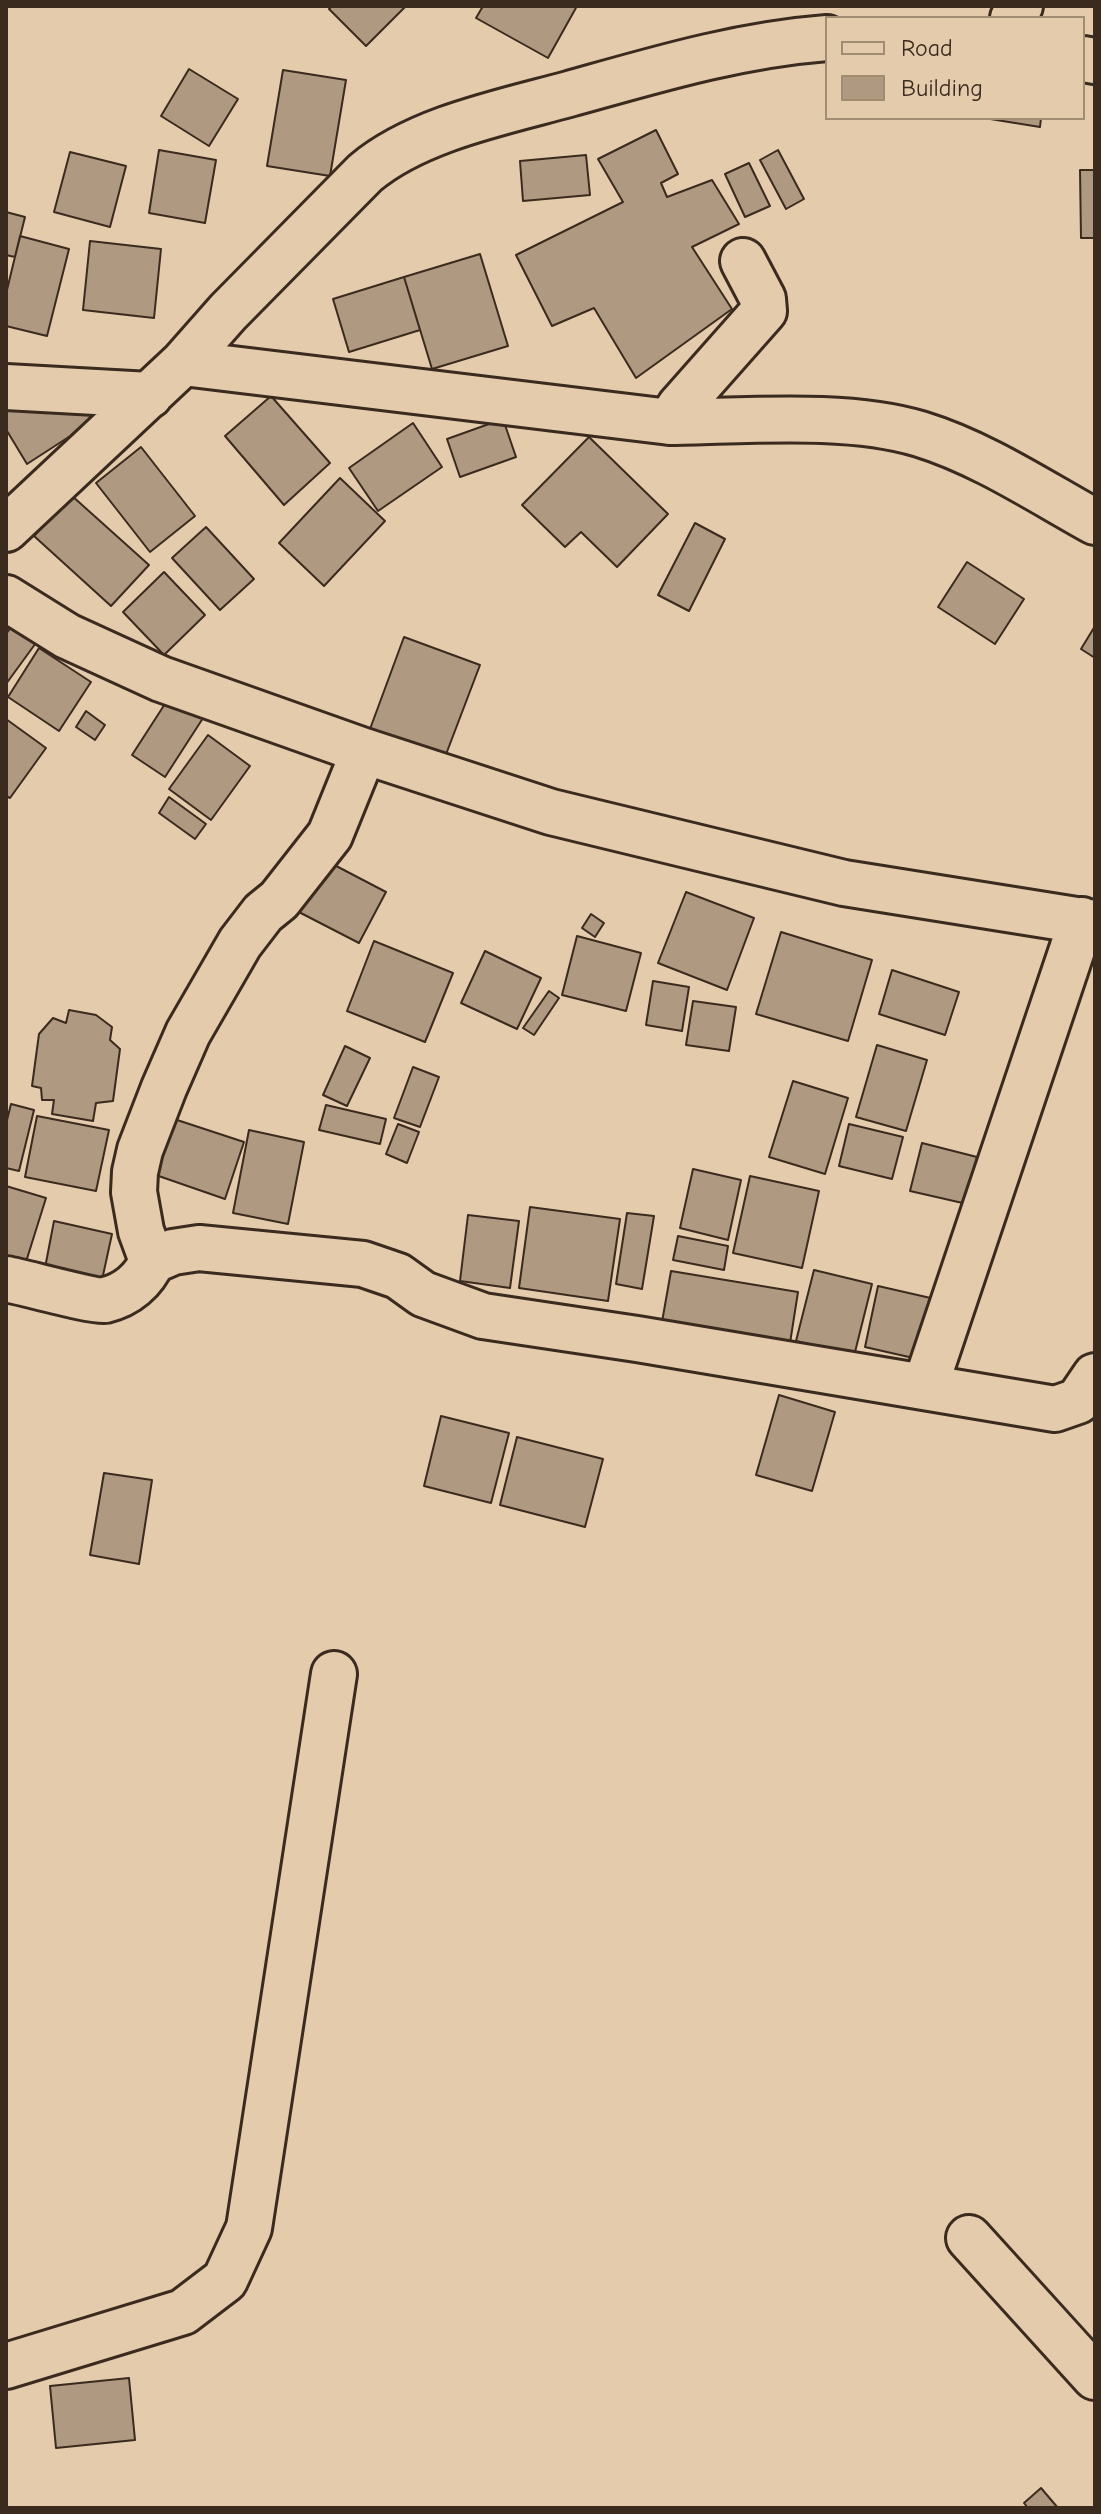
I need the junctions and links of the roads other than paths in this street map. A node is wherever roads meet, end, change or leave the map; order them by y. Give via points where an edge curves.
1 (825, 38) edge
2 (743, 261) dead end
3 (183, 363) junction
4 (6, 387) edge
5 (150, 395) junction
6 (670, 422) junction
7 (1095, 522) edge
8 (6, 529) edge
9 (6, 598) edge
10 (364, 751) junction
11 (1088, 922) edge
12 (152, 1261) junction
13 (6, 1279) edge
14 (1095, 1376) edge
15 (925, 1387) junction
16 (334, 1674) dead end
17 (969, 2238) dead end
18 (6, 2366) edge
19 (1095, 2377) edge

1 - 3 street via 702,56 520,107 394,152 365,173
2 - 6 street via 764,311
3 - 5 street
3 - 6 street
4 - 5 street
5 - 8 street
6 - 7 street via 858,421 920,434 972,455
9 - 10 street via 67,636 161,679
10 - 11 street via 551,812 829,879
10 - 12 street via 330,835 240,943 188,1033 164,1088 135,1172 141,1231
11 - 15 street
12 - 13 street via 146,1277 104,1300
12 - 15 street via 199,1248 363,1264 483,1316
14 - 15 street via 1078,1401 1055,1409
16 - 18 street via 249,2228 225,2280 183,2312
17 - 19 street

